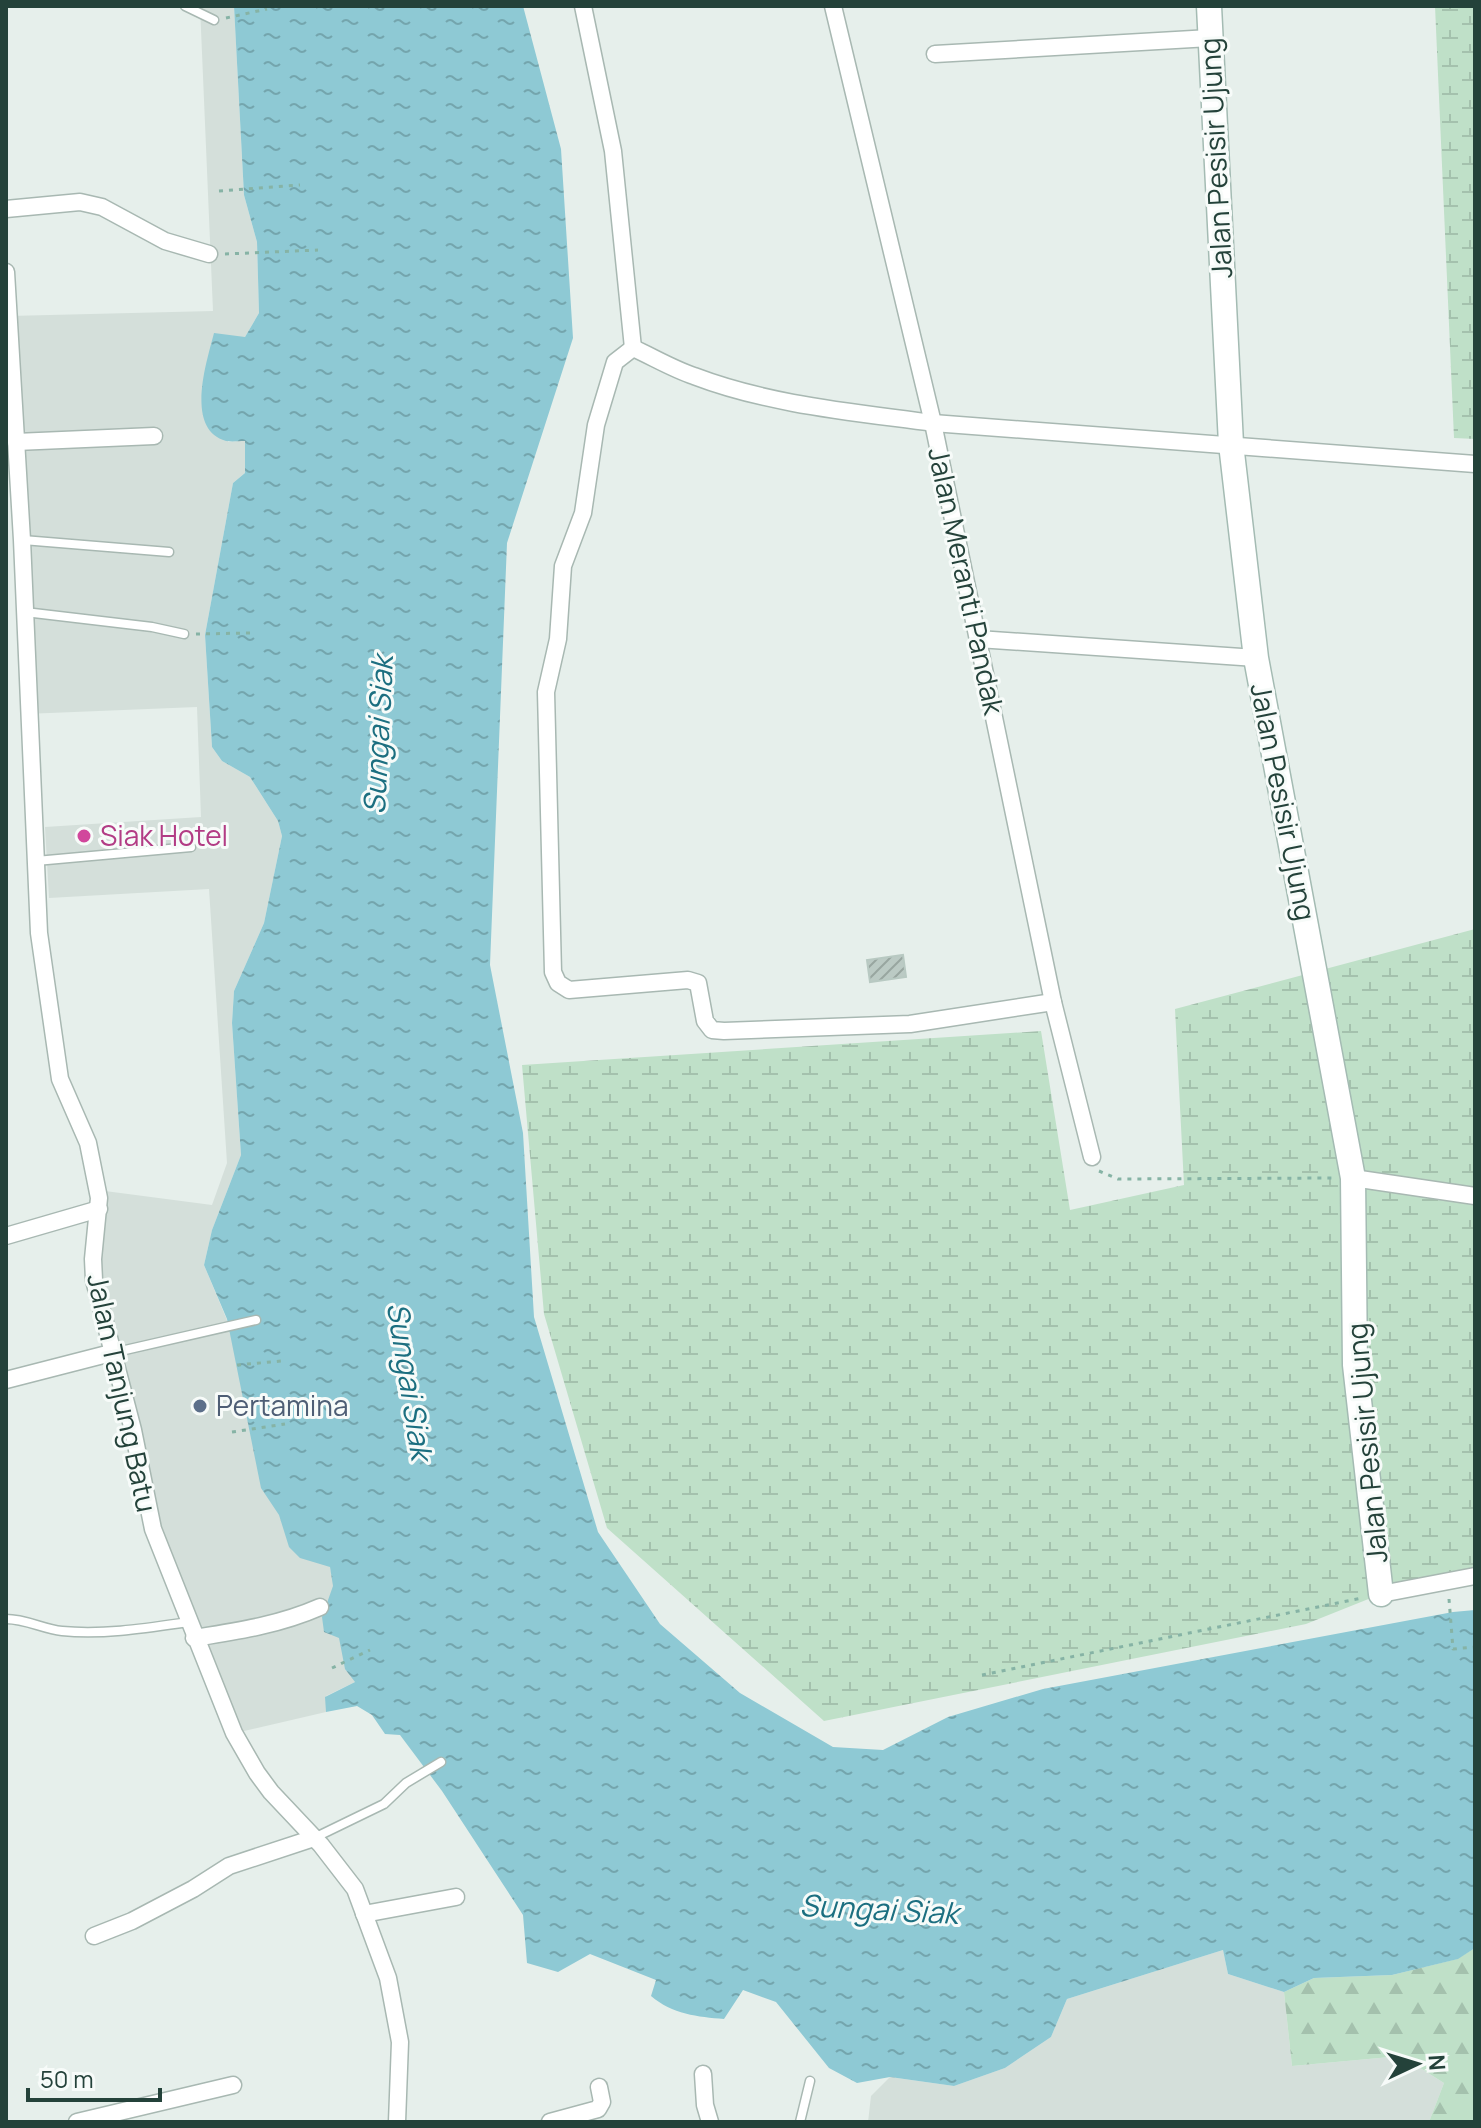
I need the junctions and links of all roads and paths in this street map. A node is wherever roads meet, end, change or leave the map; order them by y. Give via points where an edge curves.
1 (185, 6) edge
2 (583, 6) edge
3 (833, 6) edge
4 (1209, 6) edge
5 (267, 9) dead end
6 (214, 20) joint
7 (1210, 38) junction
8 (935, 54) dead end
9 (300, 185) dead end
10 (219, 191) dead end
11 (6, 209) edge
12 (318, 250) dead end
13 (209, 254) joint
14 (6, 272) edge
15 (7, 303) edge
16 (633, 348) junction
17 (933, 423) junction
18 (154, 436) dead end
19 (16, 442) junction
20 (1231, 444) junction
21 (1475, 464) edge
22 (22, 540) junction
23 (169, 552) dead end
24 (24, 612) junction
25 (250, 633) dead end
26 (184, 634) joint
27 (978, 639) junction
28 (1256, 658) junction
29 (25, 659) junction
30 (6, 660) edge
31 (191, 847) dead end
32 (35, 861) junction
33 (1053, 1002) junction
34 (1092, 1157) joint
35 (1353, 1178) junction
36 (1475, 1196) edge
37 (99, 1209) junction
38 (6, 1236) edge
39 (256, 1320) dead end
40 (111, 1353) junction
41 (282, 1361) dead end
42 (237, 1365) dead end
43 (6, 1380) edge
44 (285, 1424) dead end
45 (232, 1432) dead end
46 (1475, 1576) edge
47 (1381, 1594) junction
48 (320, 1607) dead end
49 (1450, 1610) dead end
50 (6, 1619) edge
51 (191, 1630) junction
52 (1475, 1647) edge
53 (370, 1650) dead end
54 (332, 1668) dead end
55 (982, 1675) dead end
56 (441, 1762) dead end
57 (314, 1838) junction
58 (456, 1897) dead end
59 (364, 1914) junction
60 (94, 1936) dead end
61 (703, 2074) dead end
62 (810, 2081) dead end
63 (233, 2085) dead end
64 (599, 2087) dead end
65 (77, 2122) edge
66 (397, 2122) edge
67 (550, 2122) edge
68 (710, 2122) edge
69 (800, 2122) edge

1 - 6 lane
2 - 16 street via 613,151
3 - 17 street, Jalan Meranti Pandak
4 - 7 street, Jalan Pesisir Ujung
5 - 6 path
7 - 8 street
7 - 20 street, Jalan Pesisir Ujung
9 - 10 path
11 - 13 street via 80,202 102,207 165,241
12 - 13 path
14 - 15 street, Jalan Tanjung Batu
15 - 19 street, Jalan Tanjung Batu
16 - 17 street via 694,376 773,400
16 - 33 street via 615,362 596,425 583,513 563,566 558,639 546,692 553,972 558,983 569,990 688,980 698,983 705,1021 712,1030 724,1031 910,1024
17 - 20 street
17 - 27 street, Jalan Meranti Pandak
18 - 19 street
19 - 22 street, Jalan Tanjung Batu
20 - 21 street
20 - 28 street, Jalan Pesisir Ujung
22 - 23 lane
22 - 24 street, Jalan Tanjung Batu
24 - 26 lane
24 - 29 street, Jalan Tanjung Batu
25 - 26 path
27 - 28 street
27 - 33 street, Jalan Meranti Pandak
28 - 35 street, Jalan Pesisir Ujung
29 - 30 street
29 - 32 street, Jalan Tanjung Batu
31 - 32 lane
32 - 37 street, Jalan Tanjung Batu via 39,933 60,1079 88,1143
33 - 34 street, Jalan Meranti Pandak
34 - 35 path via 1100,1172 1118,1179
35 - 36 street
35 - 47 street, Jalan Pesisir Ujung via 1355,1365
37 - 38 street
37 - 40 street, Jalan Tanjung Batu via 94,1280
39 - 40 lane
40 - 43 street
40 - 51 street, Jalan Tanjung Batu via 153,1529
41 - 42 path
44 - 45 path
46 - 47 street
47 - 55 path
48 - 51 street via 260,1627
49 - 52 path via 1453,1649
50 - 51 lane via 58,1631
51 - 57 street, Jalan Tanjung Batu via 234,1733 257,1773
53 - 54 path
56 - 57 lane via 384,1804
57 - 59 street, Jalan Tanjung Batu via 355,1889
57 - 60 street via 229,1866
58 - 59 street
59 - 66 street, Jalan Tanjung Batu via 388,1978 400,2042
61 - 68 street
62 - 69 lane
63 - 65 street
64 - 67 street via 598,2109

